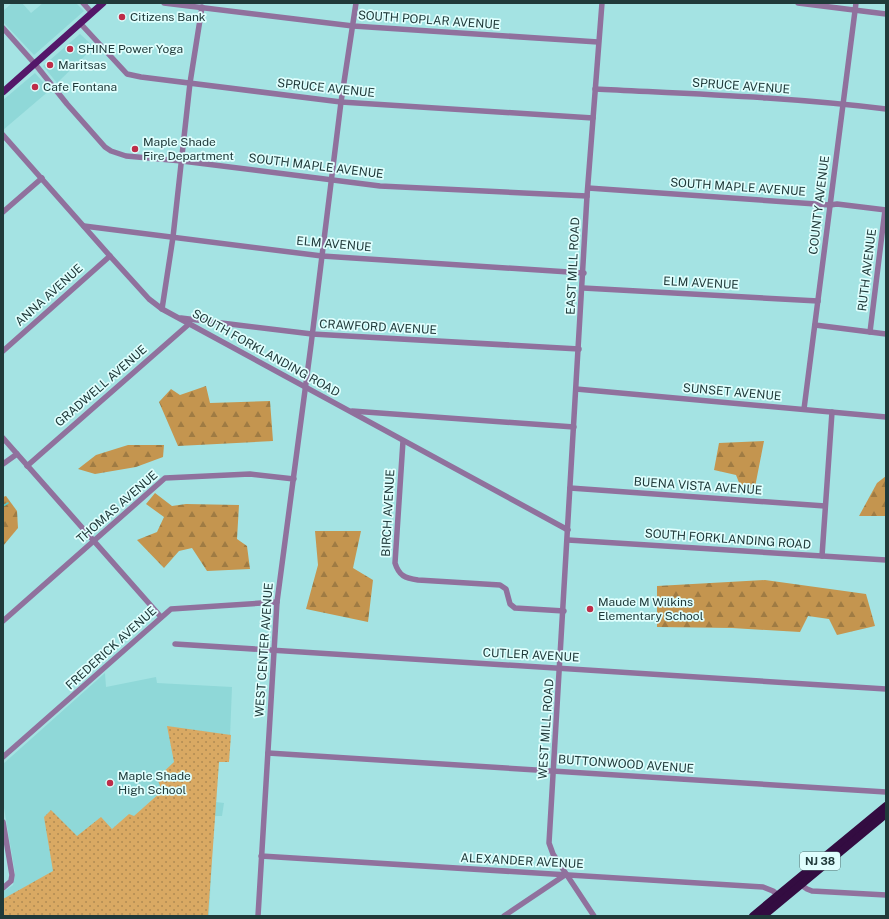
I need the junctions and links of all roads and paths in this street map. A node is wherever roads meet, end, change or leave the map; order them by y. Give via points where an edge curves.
1 (83, 3) edge
2 (103, 3) edge
3 (164, 3) edge
4 (356, 3) edge
5 (602, 3) edge
6 (798, 3) edge
7 (856, 3) edge
8 (202, 7) junction
9 (855, 10) junction
10 (92, 13) junction
11 (886, 14) edge
12 (80, 24) junction
13 (353, 26) junction
14 (3, 28) edge
15 (598, 42) junction
16 (35, 64) junction
17 (190, 84) junction
18 (595, 89) junction
19 (3, 92) edge
20 (341, 102) junction
21 (843, 104) junction
22 (886, 109) edge
23 (593, 118) junction
24 (3, 135) edge
25 (182, 161) junction
26 (42, 178) junction
27 (332, 180) junction
28 (588, 188) junction
29 (587, 196) junction
30 (830, 205) junction
31 (885, 210) edge
32 (3, 212) edge
33 (84, 226) junction
34 (173, 237) junction
35 (110, 256) junction
36 (322, 256) junction
37 (584, 273) junction
38 (583, 288) junction
39 (818, 300) junction
40 (162, 309) junction
41 (177, 318) junction
42 (189, 324) junction
43 (815, 325) junction
44 (870, 332) junction
45 (312, 334) junction
46 (886, 334) edge
47 (578, 349) junction
48 (3, 351) edge
49 (306, 387) junction
50 (576, 389) junction
51 (804, 409) junction
52 (350, 411) junction
53 (832, 412) junction
54 (886, 417) edge
55 (574, 426) junction
56 (3, 438) edge
57 (403, 441) junction
58 (17, 454) junction
59 (3, 464) edge
60 (28, 466) junction
61 (294, 479) junction
62 (570, 488) junction
63 (825, 506) junction
64 (568, 530) junction
65 (568, 540) junction
66 (94, 541) junction
67 (822, 556) junction
68 (886, 560) edge
69 (277, 602) junction
70 (564, 611) junction
71 (162, 617) junction
72 (3, 621) edge
73 (175, 644) dead end
74 (274, 650) junction
75 (561, 668) junction
76 (886, 689) edge
77 (268, 753) junction
78 (3, 757) edge
79 (554, 771) junction
80 (886, 792) edge
81 (886, 806) edge
82 (886, 814) edge
83 (3, 822) edge
84 (262, 856) junction
85 (566, 874) junction
86 (801, 885) junction
87 (3, 888) edge
88 (778, 895) junction
89 (886, 896) edge
90 (258, 916) edge
91 (504, 916) edge
92 (594, 916) edge
93 (753, 916) edge
94 (763, 916) edge

1 - 10 street
2 - 10 main road
3 - 8 street, SOUTH POPLAR AVENUE
4 - 13 street, WEST CENTER AVENUE
5 - 15 street, EAST MILL ROAD
6 - 9 street
7 - 9 street, COUNTY AVENUE
8 - 13 street, SOUTH POPLAR AVENUE
8 - 17 street
9 - 11 street
9 - 21 street, COUNTY AVENUE
10 - 12 main road
12 - 16 main road
12 - 17 street, SPRUCE AVENUE via 126,74
13 - 15 street, SOUTH POPLAR AVENUE
13 - 20 street, WEST CENTER AVENUE
14 - 16 street, SOUTH MAPLE AVENUE
15 - 18 street, EAST MILL ROAD
16 - 19 main road
16 - 25 street, SOUTH MAPLE AVENUE via 67,104 111,151 126,156
17 - 20 street, SPRUCE AVENUE
17 - 25 street
18 - 21 street, SPRUCE AVENUE
18 - 23 street, EAST MILL ROAD
20 - 23 street, SPRUCE AVENUE
20 - 27 street, WEST CENTER AVENUE
21 - 22 street, SPRUCE AVENUE
21 - 30 street, COUNTY AVENUE
23 - 28 street, EAST MILL ROAD
24 - 26 street, SOUTH FORKLANDING ROAD
25 - 27 street, SOUTH MAPLE AVENUE
25 - 34 street
26 - 32 street
26 - 33 street, SOUTH FORKLANDING ROAD
27 - 29 street, SOUTH MAPLE AVENUE via 408,188
27 - 36 street, WEST CENTER AVENUE
28 - 29 street, EAST MILL ROAD
28 - 30 street, SOUTH MAPLE AVENUE
29 - 37 street, EAST MILL ROAD
30 - 31 street, SOUTH MAPLE AVENUE
30 - 39 street, COUNTY AVENUE
31 - 44 street, RUTH AVENUE
33 - 34 street, ELM AVENUE
33 - 35 street, SOUTH FORKLANDING ROAD
34 - 36 street, ELM AVENUE
34 - 40 street
35 - 40 street, SOUTH FORKLANDING ROAD via 149,299
35 - 48 street, ANNA AVENUE
36 - 37 street, ELM AVENUE
36 - 45 street, WEST CENTER AVENUE
37 - 38 street, EAST MILL ROAD
38 - 39 street, ELM AVENUE
38 - 47 street, EAST MILL ROAD
39 - 43 street, COUNTY AVENUE
40 - 41 street, SOUTH FORKLANDING ROAD
41 - 42 street, SOUTH FORKLANDING ROAD
41 - 45 street, CRAWFORD AVENUE
42 - 49 street, SOUTH FORKLANDING ROAD
42 - 60 street, GRADWELL AVENUE
43 - 44 street
43 - 51 street, COUNTY AVENUE
44 - 46 street
45 - 47 street, CRAWFORD AVENUE
45 - 49 street, WEST CENTER AVENUE
47 - 50 street, EAST MILL ROAD
49 - 52 street, SOUTH FORKLANDING ROAD
49 - 61 street, WEST CENTER AVENUE
50 - 51 street, SUNSET AVENUE
50 - 55 street, EAST MILL ROAD
51 - 53 street, SUNSET AVENUE
52 - 55 street
52 - 57 street, SOUTH FORKLANDING ROAD
53 - 54 street, SUNSET AVENUE
53 - 63 street
55 - 62 street, EAST MILL ROAD
56 - 58 street
57 - 64 street, SOUTH FORKLANDING ROAD
57 - 70 street, BIRCH AVENUE via 395,563 400,572 408,578 418,580 500,585 506,589 513,607
58 - 59 street
58 - 60 street
60 - 66 street
61 - 66 street, THOMAS AVENUE via 250,474 165,478
61 - 69 street, WEST CENTER AVENUE
62 - 63 street, BUENA VISTA AVENUE
62 - 64 street, EAST MILL ROAD
63 - 67 street
64 - 65 street, WEST MILL ROAD
65 - 67 street, SOUTH FORKLANDING ROAD
65 - 70 street, WEST MILL ROAD
66 - 71 street
66 - 72 street, THOMAS AVENUE
67 - 68 street, SOUTH FORKLANDING ROAD
69 - 71 street, FREDERICK AVENUE via 178,608 172,609
69 - 74 street, WEST CENTER AVENUE
70 - 75 street, WEST MILL ROAD
71 - 78 street, FREDERICK AVENUE
73 - 74 street, CUTLER AVENUE
74 - 75 street, CUTLER AVENUE
74 - 77 street, WEST CENTER AVENUE
75 - 76 street, CUTLER AVENUE
75 - 79 street, WEST MILL ROAD
77 - 79 street, BUTTONWOOD AVENUE
77 - 84 street, WEST CENTER AVENUE
79 - 80 street, BUTTONWOOD AVENUE
79 - 85 street, WEST MILL ROAD via 550,846
81 - 88 highway, NJ 38
82 - 86 highway, NJ 38
83 - 87 street via 12,875 11,881
84 - 85 street, ALEXANDER AVENUE
84 - 90 street, WEST CENTER AVENUE
85 - 88 street, ALEXANDER AVENUE via 763,887
85 - 91 street
85 - 92 street, WEST MILL ROAD
86 - 89 street via 812,891
86 - 94 highway, NJ 38
88 - 93 highway, NJ 38

